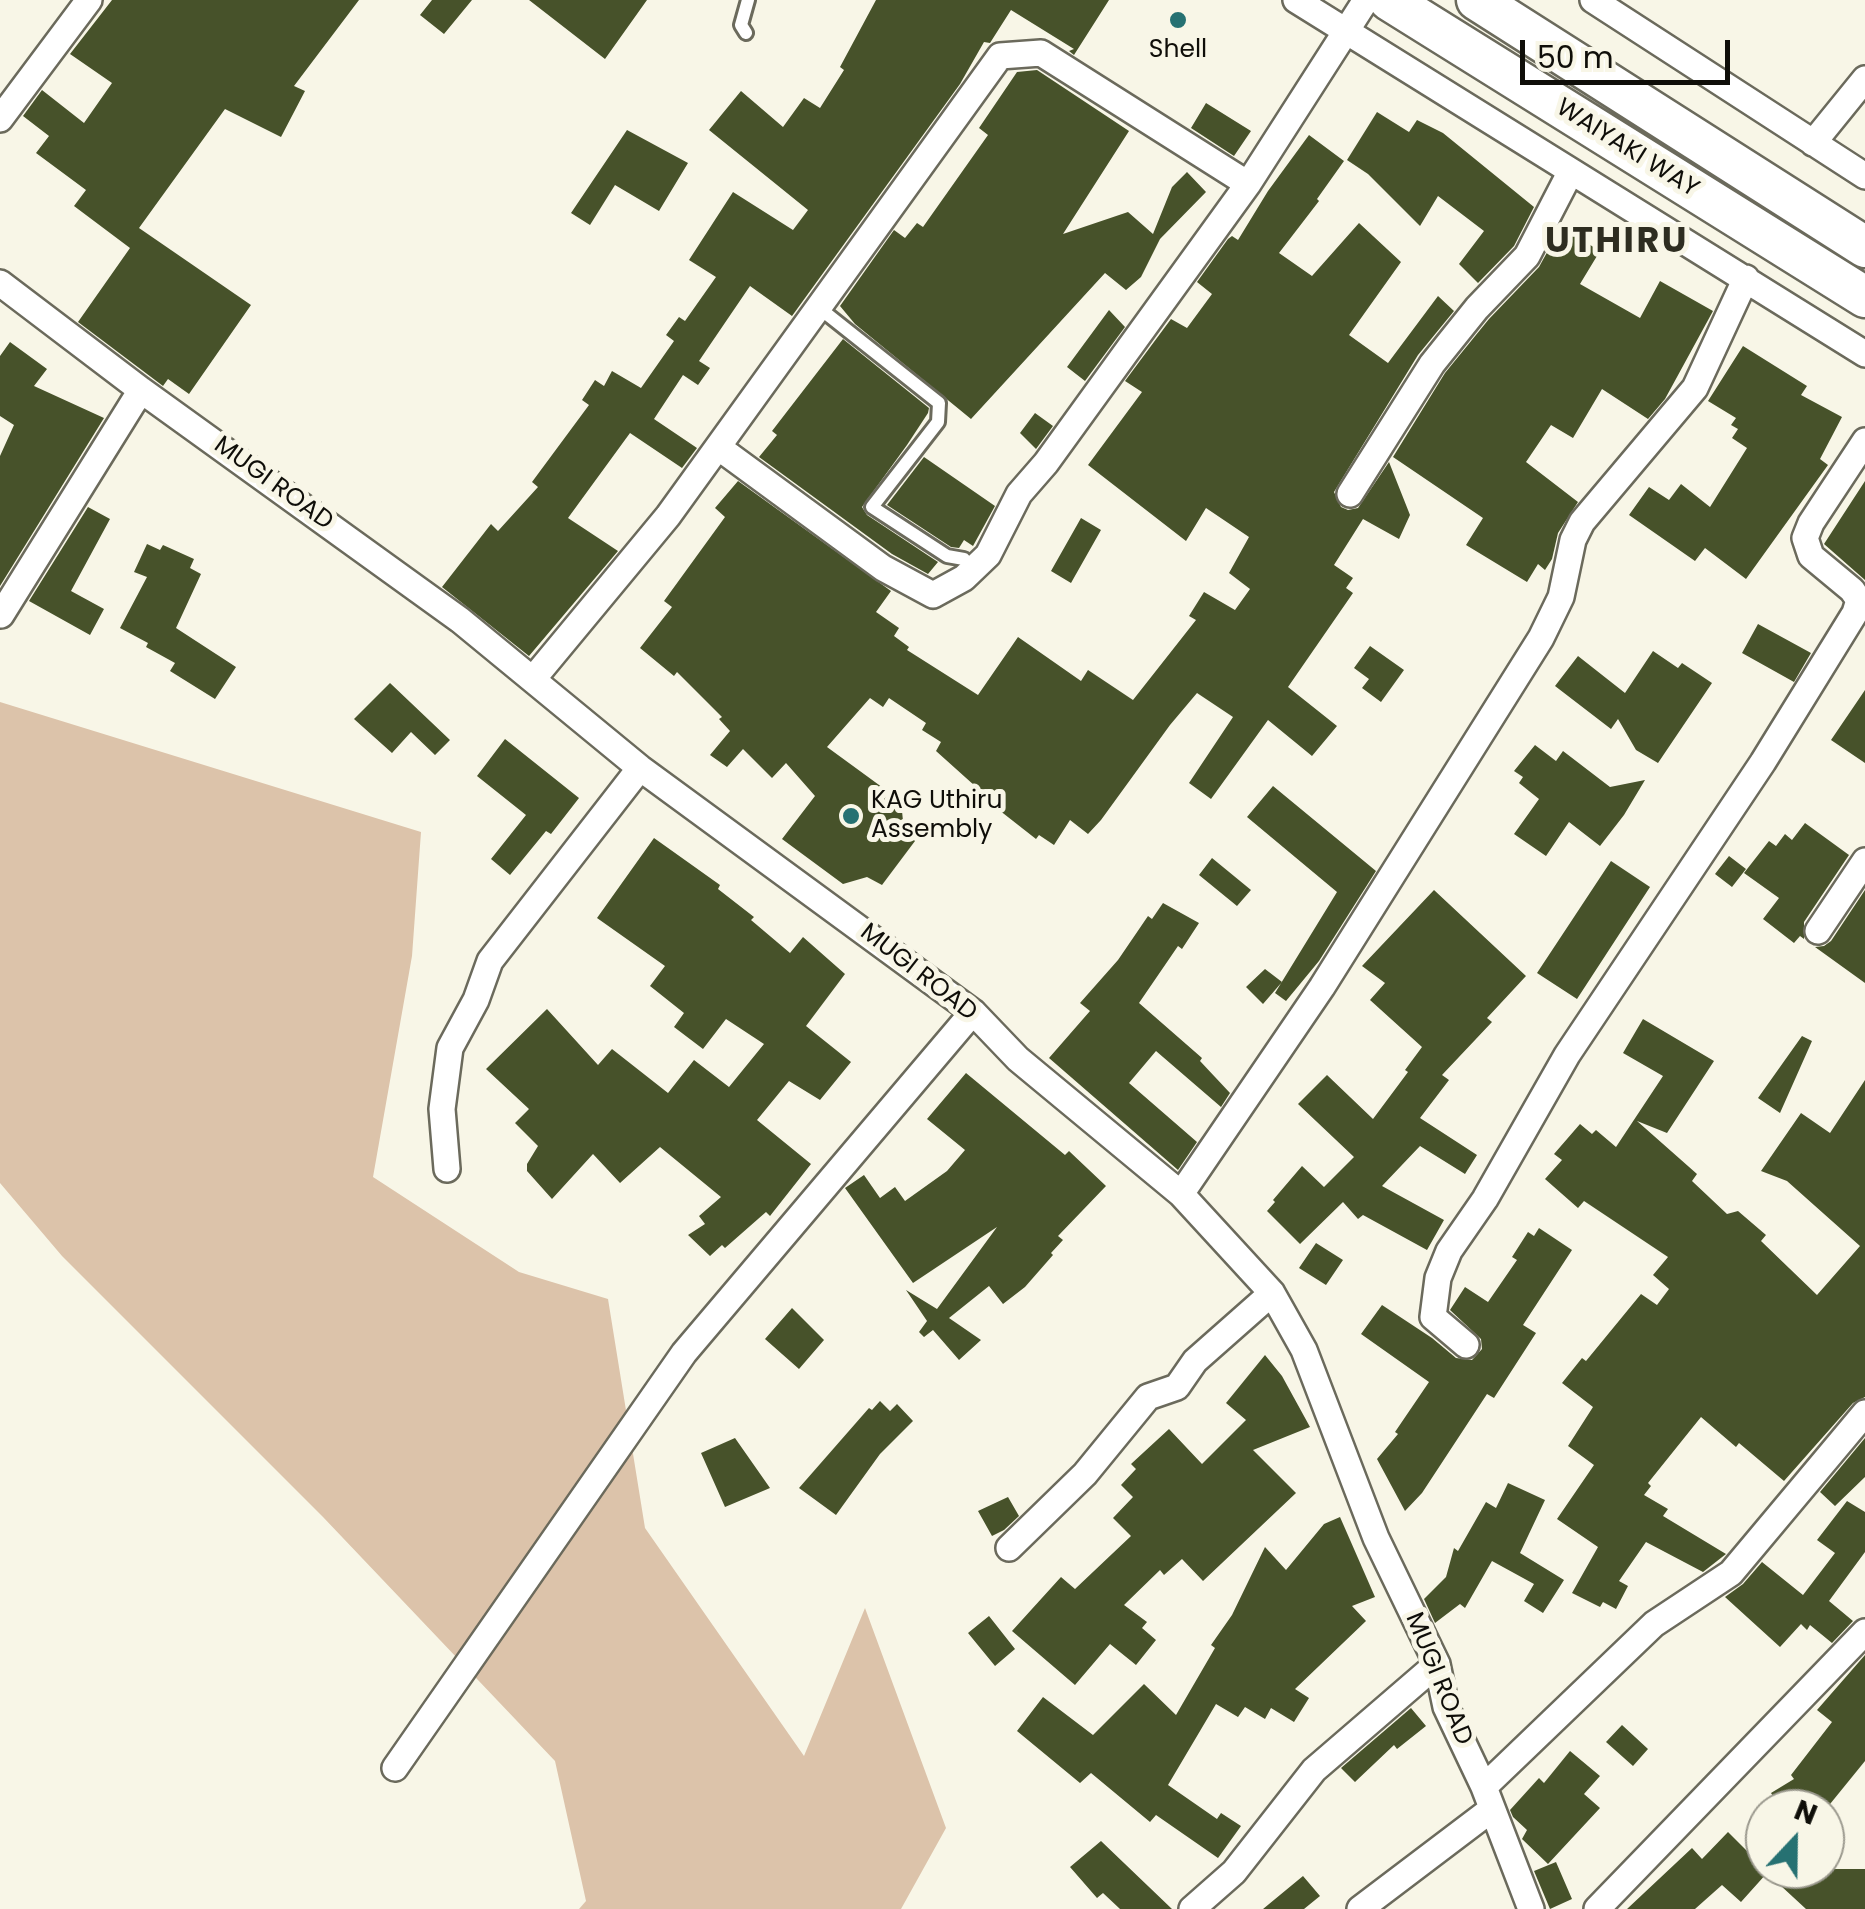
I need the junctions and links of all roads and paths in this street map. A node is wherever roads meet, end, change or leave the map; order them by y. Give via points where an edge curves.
1 (89, 0) edge
2 (748, 0) edge
3 (1296, 0) edge
4 (1366, 0) edge
5 (1389, 0) edge
6 (1477, 0) edge
7 (1593, 0) edge
8 (1345, 30) junction
9 (746, 33) dead end
10 (1865, 79) edge
11 (0, 119) edge
12 (1813, 143) junction
13 (1571, 171) junction
14 (1865, 176) edge
15 (1248, 184) junction
16 (1865, 246) edge
17 (1746, 278) junction
18 (0, 283) edge
19 (1865, 297) edge
20 (818, 307) junction
21 (1865, 354) edge
22 (141, 390) junction
23 (1865, 442) edge
24 (718, 447) junction
25 (1350, 494) dead end
26 (964, 558) dead end
27 (1, 615) edge
28 (533, 679) junction
29 (640, 768) junction
30 (1865, 862) edge
31 (1818, 931) dead end
32 (973, 1012) junction
33 (447, 1168) dead end
34 (1181, 1194) junction
35 (1272, 1293) junction
36 (1466, 1345) dead end
37 (1865, 1413) edge
38 (1009, 1548) dead end
39 (1865, 1632) edge
40 (1437, 1664) junction
41 (395, 1768) dead end
42 (1488, 1798) junction
43 (1192, 1909) edge
44 (1360, 1909) edge
45 (1532, 1909) edge
46 (1597, 1909) edge

1 - 11 street
2 - 9 lane via 741,25
3 - 8 street
4 - 8 street
5 - 19 highway, WAIYAKI WAY
6 - 16 highway, WAIYAKI WAY
7 - 12 street
8 - 13 street
8 - 15 street
10 - 12 street
12 - 14 street
13 - 17 street
13 - 25 street via 1526,256 1432,364
15 - 20 street via 1041,52 1000,56
15 - 24 street via 1019,494 988,556 933,595 883,568
17 - 21 street
17 - 34 street via 1695,388 1582,522 1562,597 1541,638 1322,987
18 - 22 street, MUGI ROAD
20 - 24 street
20 - 26 lane via 939,403 938,422 872,507 947,556
22 - 27 street
22 - 28 street, MUGI ROAD
23 - 36 street via 1806,538 1811,556 1860,600 1855,613 1567,1055 1449,1250 1433,1317
24 - 28 street
28 - 29 street, MUGI ROAD
29 - 32 street, MUGI ROAD
29 - 33 street via 490,961 450,1048 442,1109
30 - 31 street
32 - 34 street, MUGI ROAD via 1018,1060
32 - 41 street via 684,1354
34 - 35 street, MUGI ROAD
35 - 38 street via 1195,1362 1177,1387 1148,1397 1085,1474
35 - 40 street, MUGI ROAD via 1304,1350 1376,1538
37 - 42 street via 1731,1573 1654,1624
39 - 46 street
40 - 42 street, MUGI ROAD via 1446,1707
40 - 43 street via 1314,1770 1270,1831
42 - 44 street
42 - 45 street, MUGI ROAD

